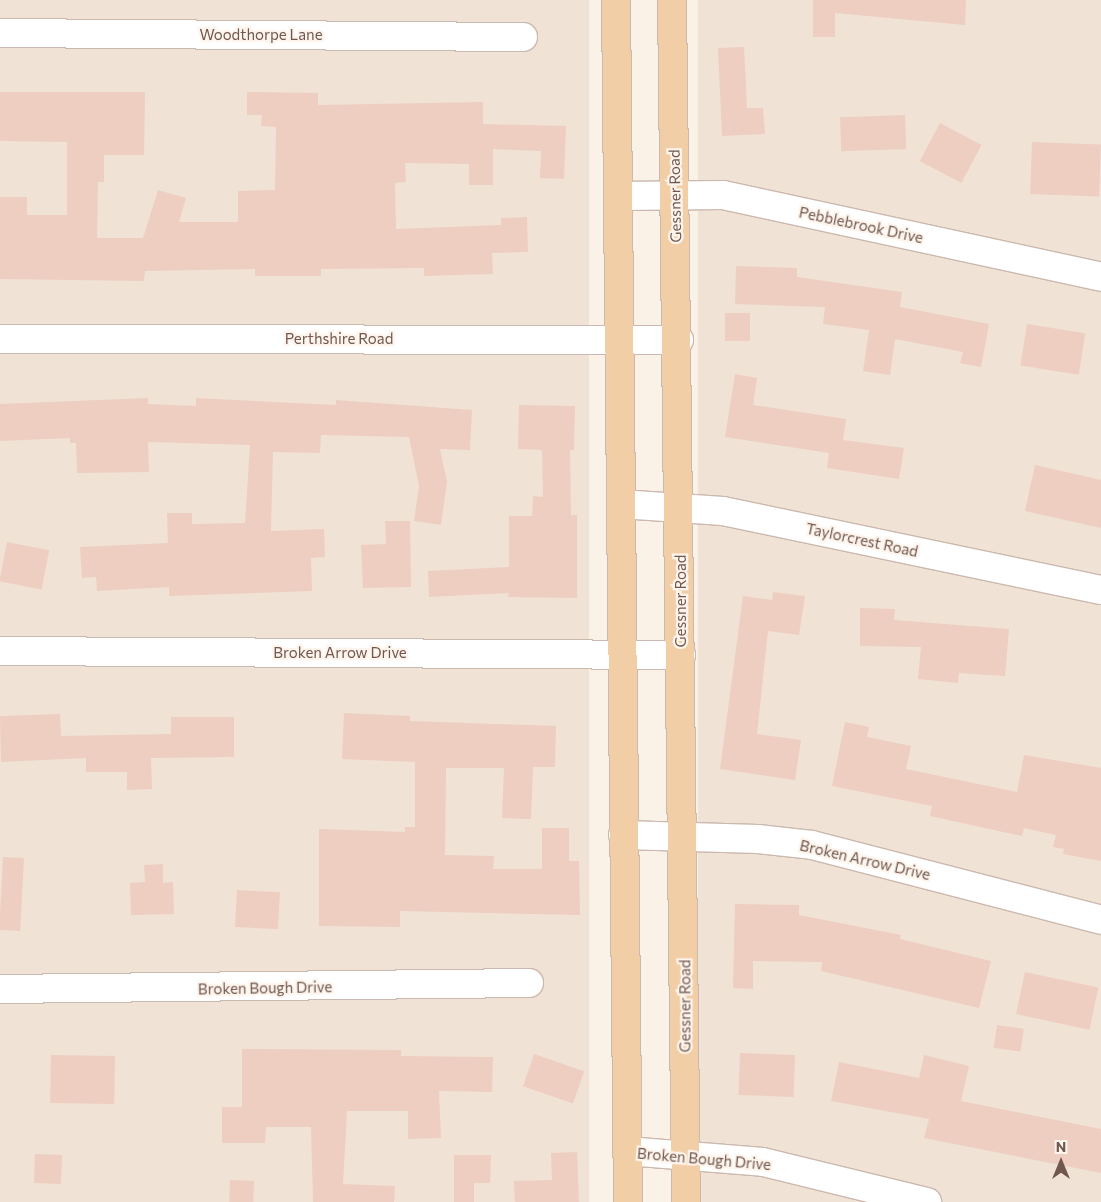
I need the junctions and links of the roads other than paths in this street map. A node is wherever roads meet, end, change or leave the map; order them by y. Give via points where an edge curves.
1 (616, 0) edge
2 (672, 0) edge
3 (0, 33) edge
4 (522, 38) dead end
5 (675, 193) junction
6 (618, 196) junction
7 (1101, 277) edge
8 (0, 339) edge
9 (620, 340) junction
10 (679, 340) junction
11 (621, 504) junction
12 (680, 506) junction
13 (1101, 590) edge
14 (0, 651) edge
15 (622, 655) junction
16 (680, 655) junction
17 (624, 835) junction
18 (684, 836) junction
19 (1101, 920) edge
20 (529, 983) dead end
21 (0, 989) edge
22 (627, 1152) junction
23 (686, 1155) junction
24 (628, 1202) edge
25 (686, 1202) edge
26 (927, 1202) edge

1 - 6 main road
2 - 5 main road, Gessner Road
3 - 4 street, Woodthorpe Lane
5 - 6 street, Pebblebrook Drive
5 - 7 street, Pebblebrook Drive via 723,194
5 - 10 main road, Gessner Road
6 - 9 main road
8 - 9 street, Perthshire Road
9 - 10 street, Perthshire Road
9 - 11 main road
10 - 12 main road, Gessner Road
11 - 12 street, Taylorcrest Road
11 - 15 main road
12 - 13 street, Taylorcrest Road
12 - 16 main road, Gessner Road
14 - 15 street, Broken Arrow Drive
15 - 16 street, Broken Arrow Drive
15 - 17 main road
16 - 18 main road, Gessner Road
17 - 18 street, Broken Arrow Drive
17 - 22 main road
18 - 19 street, Broken Arrow Drive via 812,845
18 - 23 main road, Gessner Road
20 - 21 street, Broken Bough Drive
22 - 23 street, Broken Bough Drive
22 - 24 main road
23 - 25 main road, Gessner Road
23 - 26 street, Broken Bough Drive via 763,1162

